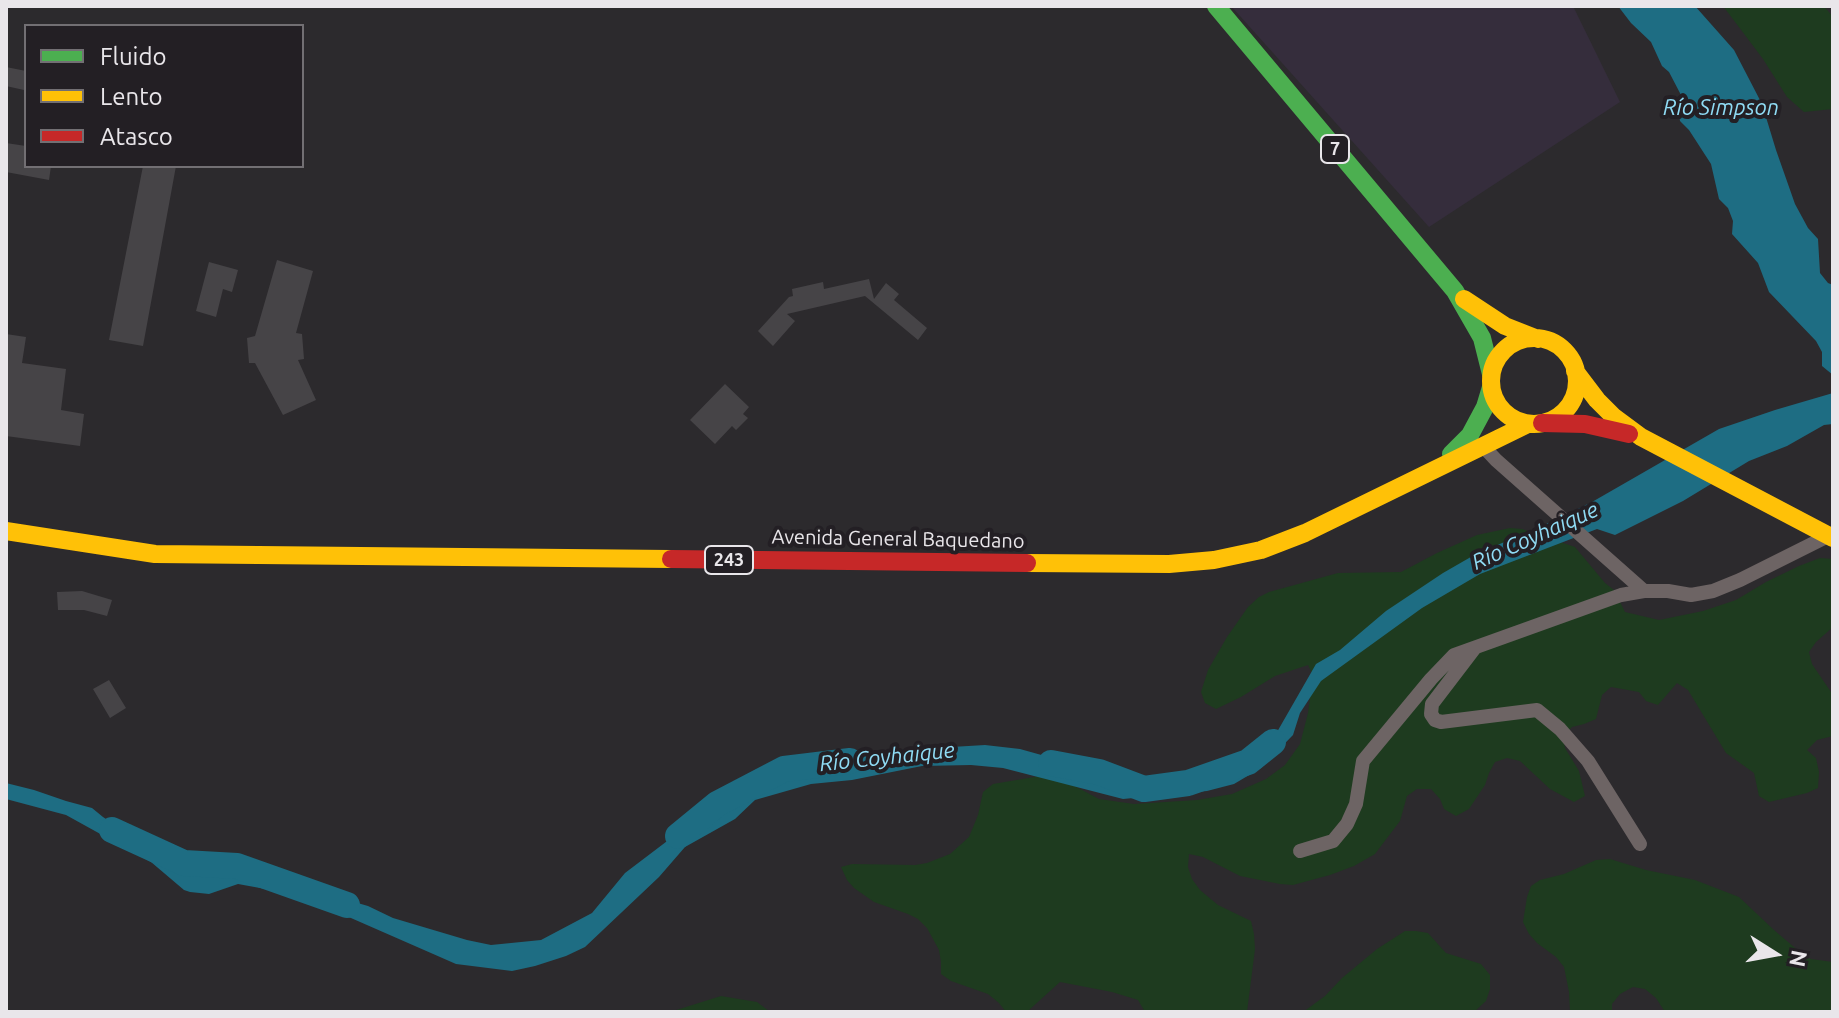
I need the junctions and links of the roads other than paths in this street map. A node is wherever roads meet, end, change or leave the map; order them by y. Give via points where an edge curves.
1 (1216, 6) edge
2 (1455, 291) junction
3 (1538, 339) junction
4 (1575, 371) junction
5 (1491, 381) junction
6 (1535, 424) junction
7 (1641, 437) junction
8 (1482, 445) junction
9 (1435, 468) junction
10 (6, 531) edge
11 (1830, 537) edge
12 (1644, 591) junction
13 (1475, 647) junction
14 (1640, 844) dead end
15 (1300, 851) dead end

1 - 2 main road, 7
2 - 3 main road, 7 via 1492,319
2 - 5 main road, 7 via 1482,338
3 - 4 main road, 7 via 1557,346
3 - 5 main road via 1508,347 1494,364
4 - 6 main road via 1575,390 1567,408
4 - 7 main road, 7 via 1614,417
5 - 6 main road, 7 via 1503,412
5 - 9 main road, Avenida General Baquedano / 243 via 1470,435
6 - 7 main road, 7 via 1585,424
6 - 8 main road, Avenida General Baquedano / 243
7 - 11 main road, 7
8 - 9 main road, Avenida General Baquedano / 243
8 - 12 street
9 - 10 main road, Avenida General Baquedano / 243 via 1261,550 1169,564 155,554
11 - 12 street via 1713,591
12 - 13 street
13 - 14 street via 1432,704 1435,720 1537,710 1588,761
13 - 15 street via 1454,655 1438,671 1363,761 1356,804 1333,841

